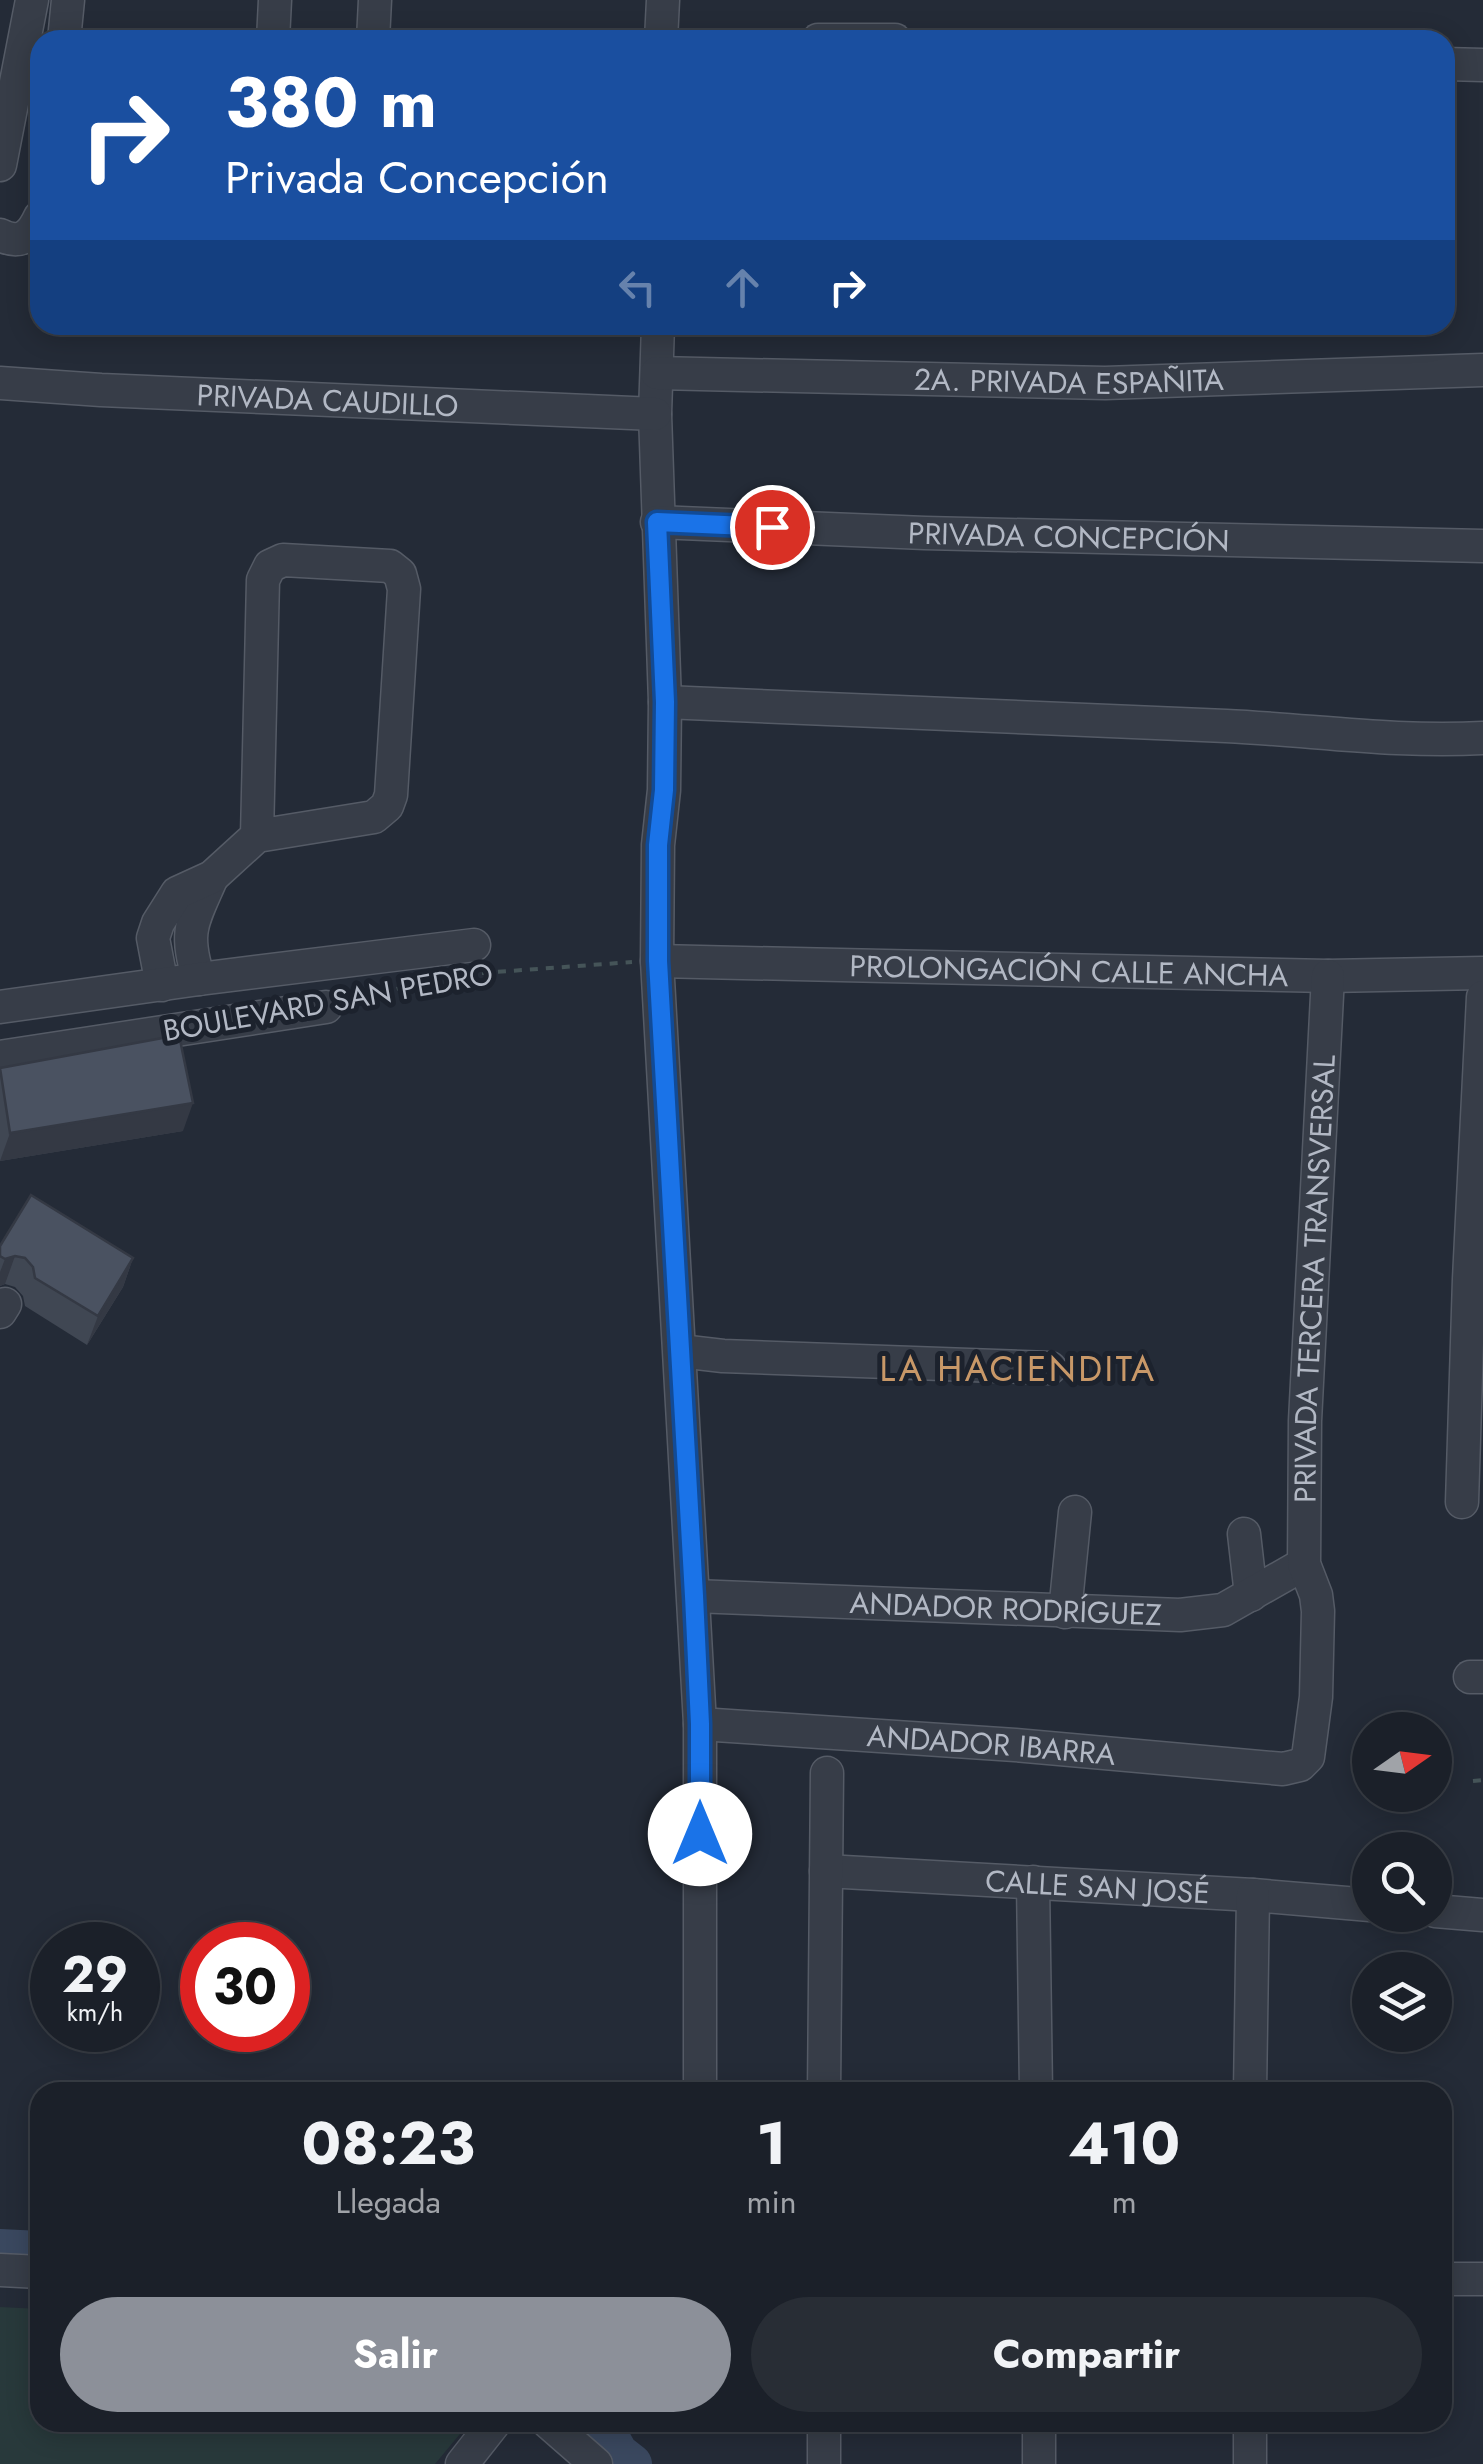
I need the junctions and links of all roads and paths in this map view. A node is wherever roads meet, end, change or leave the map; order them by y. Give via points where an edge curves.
1 (32, 0) edge
2 (68, 0) edge
3 (275, 0) edge
4 (376, 0) edge
5 (663, 0) edge
6 (65, 30) edge
7 (274, 30) edge
8 (373, 30) edge
9 (662, 30) edge
10 (1455, 64) edge
11 (1483, 65) edge
12 (0, 165) edge
13 (30, 234) edge
14 (0, 235) edge
15 (658, 335) edge
16 (1483, 370) edge
17 (657, 373) junction
18 (0, 383) edge
19 (654, 414) junction
20 (657, 522) junction
21 (1483, 546) edge
22 (665, 702) junction
23 (1483, 738) edge
24 (257, 836) junction
25 (212, 877) junction
26 (474, 960) joint
27 (658, 961) junction
28 (1483, 972) edge
29 (1328, 976) junction
30 (200, 979) junction
31 (439, 979) dead end
32 (162, 985) junction
33 (116, 992) junction
34 (1483, 997) edge
35 (0, 1007) edge
36 (326, 1007) joint
37 (119, 1038) junction
38 (0, 1057) edge
39 (680, 1352) junction
40 (1050, 1368) dead end
41 (1462, 1502) dead end
42 (1075, 1512) dead end
43 (1244, 1534) dead end
44 (1307, 1571) junction
45 (694, 1596) junction
46 (1251, 1596) junction
47 (1065, 1612) junction
48 (700, 1724) junction
49 (1283, 1768) joint
50 (826, 1772) dead end
51 (1483, 1780) edge
52 (1473, 1781) dead end
53 (826, 1871) junction
54 (1033, 1882) junction
55 (1252, 1895) junction
56 (1352, 1903) edge
57 (1452, 1912) edge
58 (1483, 1915) edge
59 (700, 2082) edge
60 (824, 2082) edge
61 (1036, 2082) edge
62 (1250, 2082) edge
63 (0, 2270) edge
64 (30, 2272) edge
65 (1452, 2279) edge
66 (1483, 2279) edge
67 (487, 2432) edge
68 (559, 2432) edge
69 (824, 2432) edge
70 (1039, 2432) edge
71 (1250, 2432) edge
72 (462, 2464) edge
73 (596, 2464) edge
74 (824, 2464) edge
75 (1039, 2464) edge
76 (1250, 2464) edge

1 - 12 street
2 - 6 street
3 - 7 street
4 - 8 street
5 - 9 street
10 - 11 street
13 - 14 street
15 - 17 street
16 - 17 street, 2A. PRIVADA ESPAÑITA via 1105,383
17 - 19 street
18 - 19 street, PRIVADA CAUDILLO
19 - 20 street
20 - 21 street, PRIVADA CONCEPCIÓN
20 - 22 street
22 - 23 street
22 - 27 street
24 - 24 street via 374,817 387,806 404,589 390,566 283,560 263,580
24 - 25 street
25 - 30 street via 192,925 190,952
25 - 32 street via 177,893 158,923 153,938
26 - 27 path, BOULEVARD SAN PEDRO
26 - 30 street, BOULEVARD SAN PEDRO
27 - 29 street, PROLONGACIÓN CALLE ANCHA
27 - 39 street
28 - 29 street, PROLONGACIÓN CALLE ANCHA
29 - 44 street, PRIVADA TERCERA TRANSVERSAL via 1306,1421
30 - 32 street, BOULEVARD SAN PEDRO
31 - 36 path, BOULEVARD SAN PEDRO
32 - 33 street, BOULEVARD SAN PEDRO
33 - 35 street, BOULEVARD SAN PEDRO
33 - 37 street
34 - 41 street
36 - 37 street, BOULEVARD SAN PEDRO
37 - 38 street, BOULEVARD SAN PEDRO
39 - 40 street
39 - 45 street
42 - 47 street
43 - 46 street
44 - 46 street, ANDADOR RODRÍGUEZ
44 - 49 street, PRIVADA TERCERA TRANSVERSAL via 1318,1611 1311,1745 1300,1765
45 - 47 street, ANDADOR RODRÍGUEZ
45 - 48 street
46 - 47 street, ANDADOR RODRÍGUEZ via 1206,1613
48 - 49 street, ANDADOR IBARRA
48 - 59 street
50 - 53 street
51 - 52 path
53 - 54 street, CALLE SAN JOSÉ
53 - 60 street
54 - 55 street, CALLE SAN JOSÉ
54 - 61 street
55 - 56 street, CALLE SAN JOSÉ
55 - 62 street
57 - 58 street
63 - 64 street
65 - 66 street
67 - 72 street
68 - 73 street
69 - 74 street
70 - 75 street
71 - 76 street

